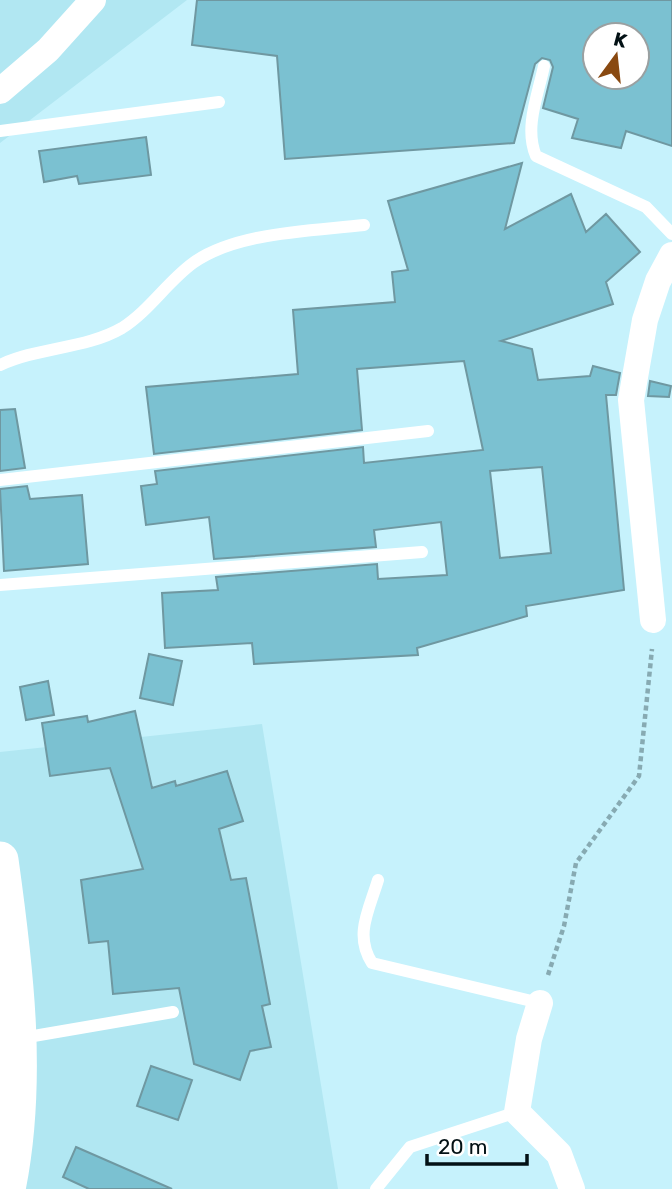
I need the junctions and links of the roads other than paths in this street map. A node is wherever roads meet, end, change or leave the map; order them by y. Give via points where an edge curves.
1 (93, 0) edge
2 (544, 66) dead end
3 (0, 91) edge
4 (219, 102) dead end
5 (0, 131) edge
6 (364, 225) dead end
7 (672, 234) edge
8 (672, 255) edge
9 (0, 365) edge
10 (428, 431) dead end
11 (0, 480) edge
12 (422, 552) dead end
13 (0, 585) edge
14 (653, 620) road end
15 (0, 860) edge
16 (378, 880) dead end
17 (540, 1003) joint
18 (173, 1012) dead end
19 (18, 1039) junction
20 (517, 1112) junction
21 (7, 1189) edge
22 (376, 1189) edge
23 (572, 1189) edge

1 - 3 street via 48,50
2 - 7 lane via 532,121 531,145 536,156 646,207
4 - 5 lane
6 - 9 lane via 280,234 221,250 195,261 121,328
8 - 14 street via 645,320 631,400
10 - 11 lane
12 - 13 lane
15 - 19 main road
16 - 17 lane via 362,936 363,949 372,963
17 - 20 street
18 - 19 lane
19 - 21 main road
20 - 22 lane via 410,1147
20 - 23 street via 559,1154

